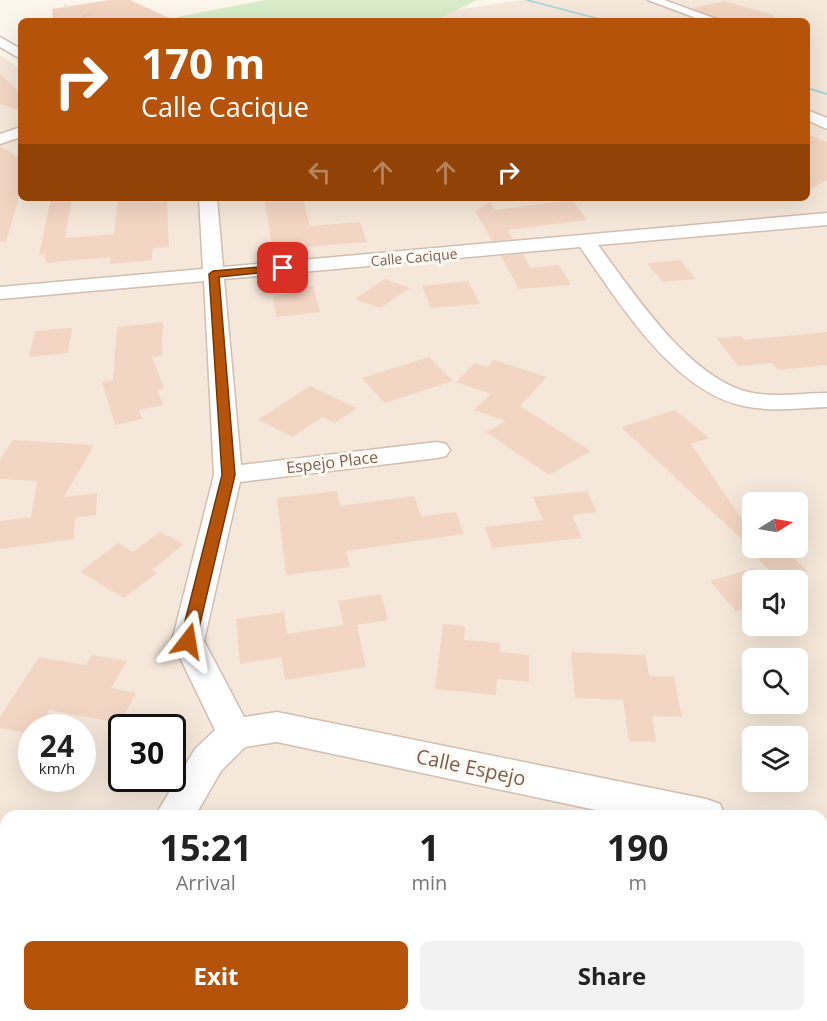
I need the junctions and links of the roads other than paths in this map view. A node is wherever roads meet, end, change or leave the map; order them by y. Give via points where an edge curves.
1 (653, 0) edge
2 (707, 18) edge
3 (2, 43) edge
4 (18, 52) edge
5 (810, 116) edge
6 (827, 124) edge
7 (18, 133) edge
8 (0, 139) edge
9 (208, 201) edge
10 (827, 219) edge
11 (586, 242) junction
12 (213, 274) junction
13 (0, 293) edge
14 (827, 401) edge
15 (436, 450) dead end
16 (228, 475) junction
17 (236, 733) junction
18 (178, 810) edge
19 (677, 810) edge

1 - 2 street
3 - 4 street
5 - 6 street
7 - 8 street
9 - 12 street
10 - 11 street, Calle Cacique
11 - 12 street, Calle Cacique
11 - 14 street via 647,324 699,378 743,399
12 - 13 street, Calle Cacique
12 - 16 street
15 - 16 street, Espejo Place
16 - 17 street via 188,641
17 - 18 street via 208,760
17 - 19 street, Calle Espejo via 277,727

